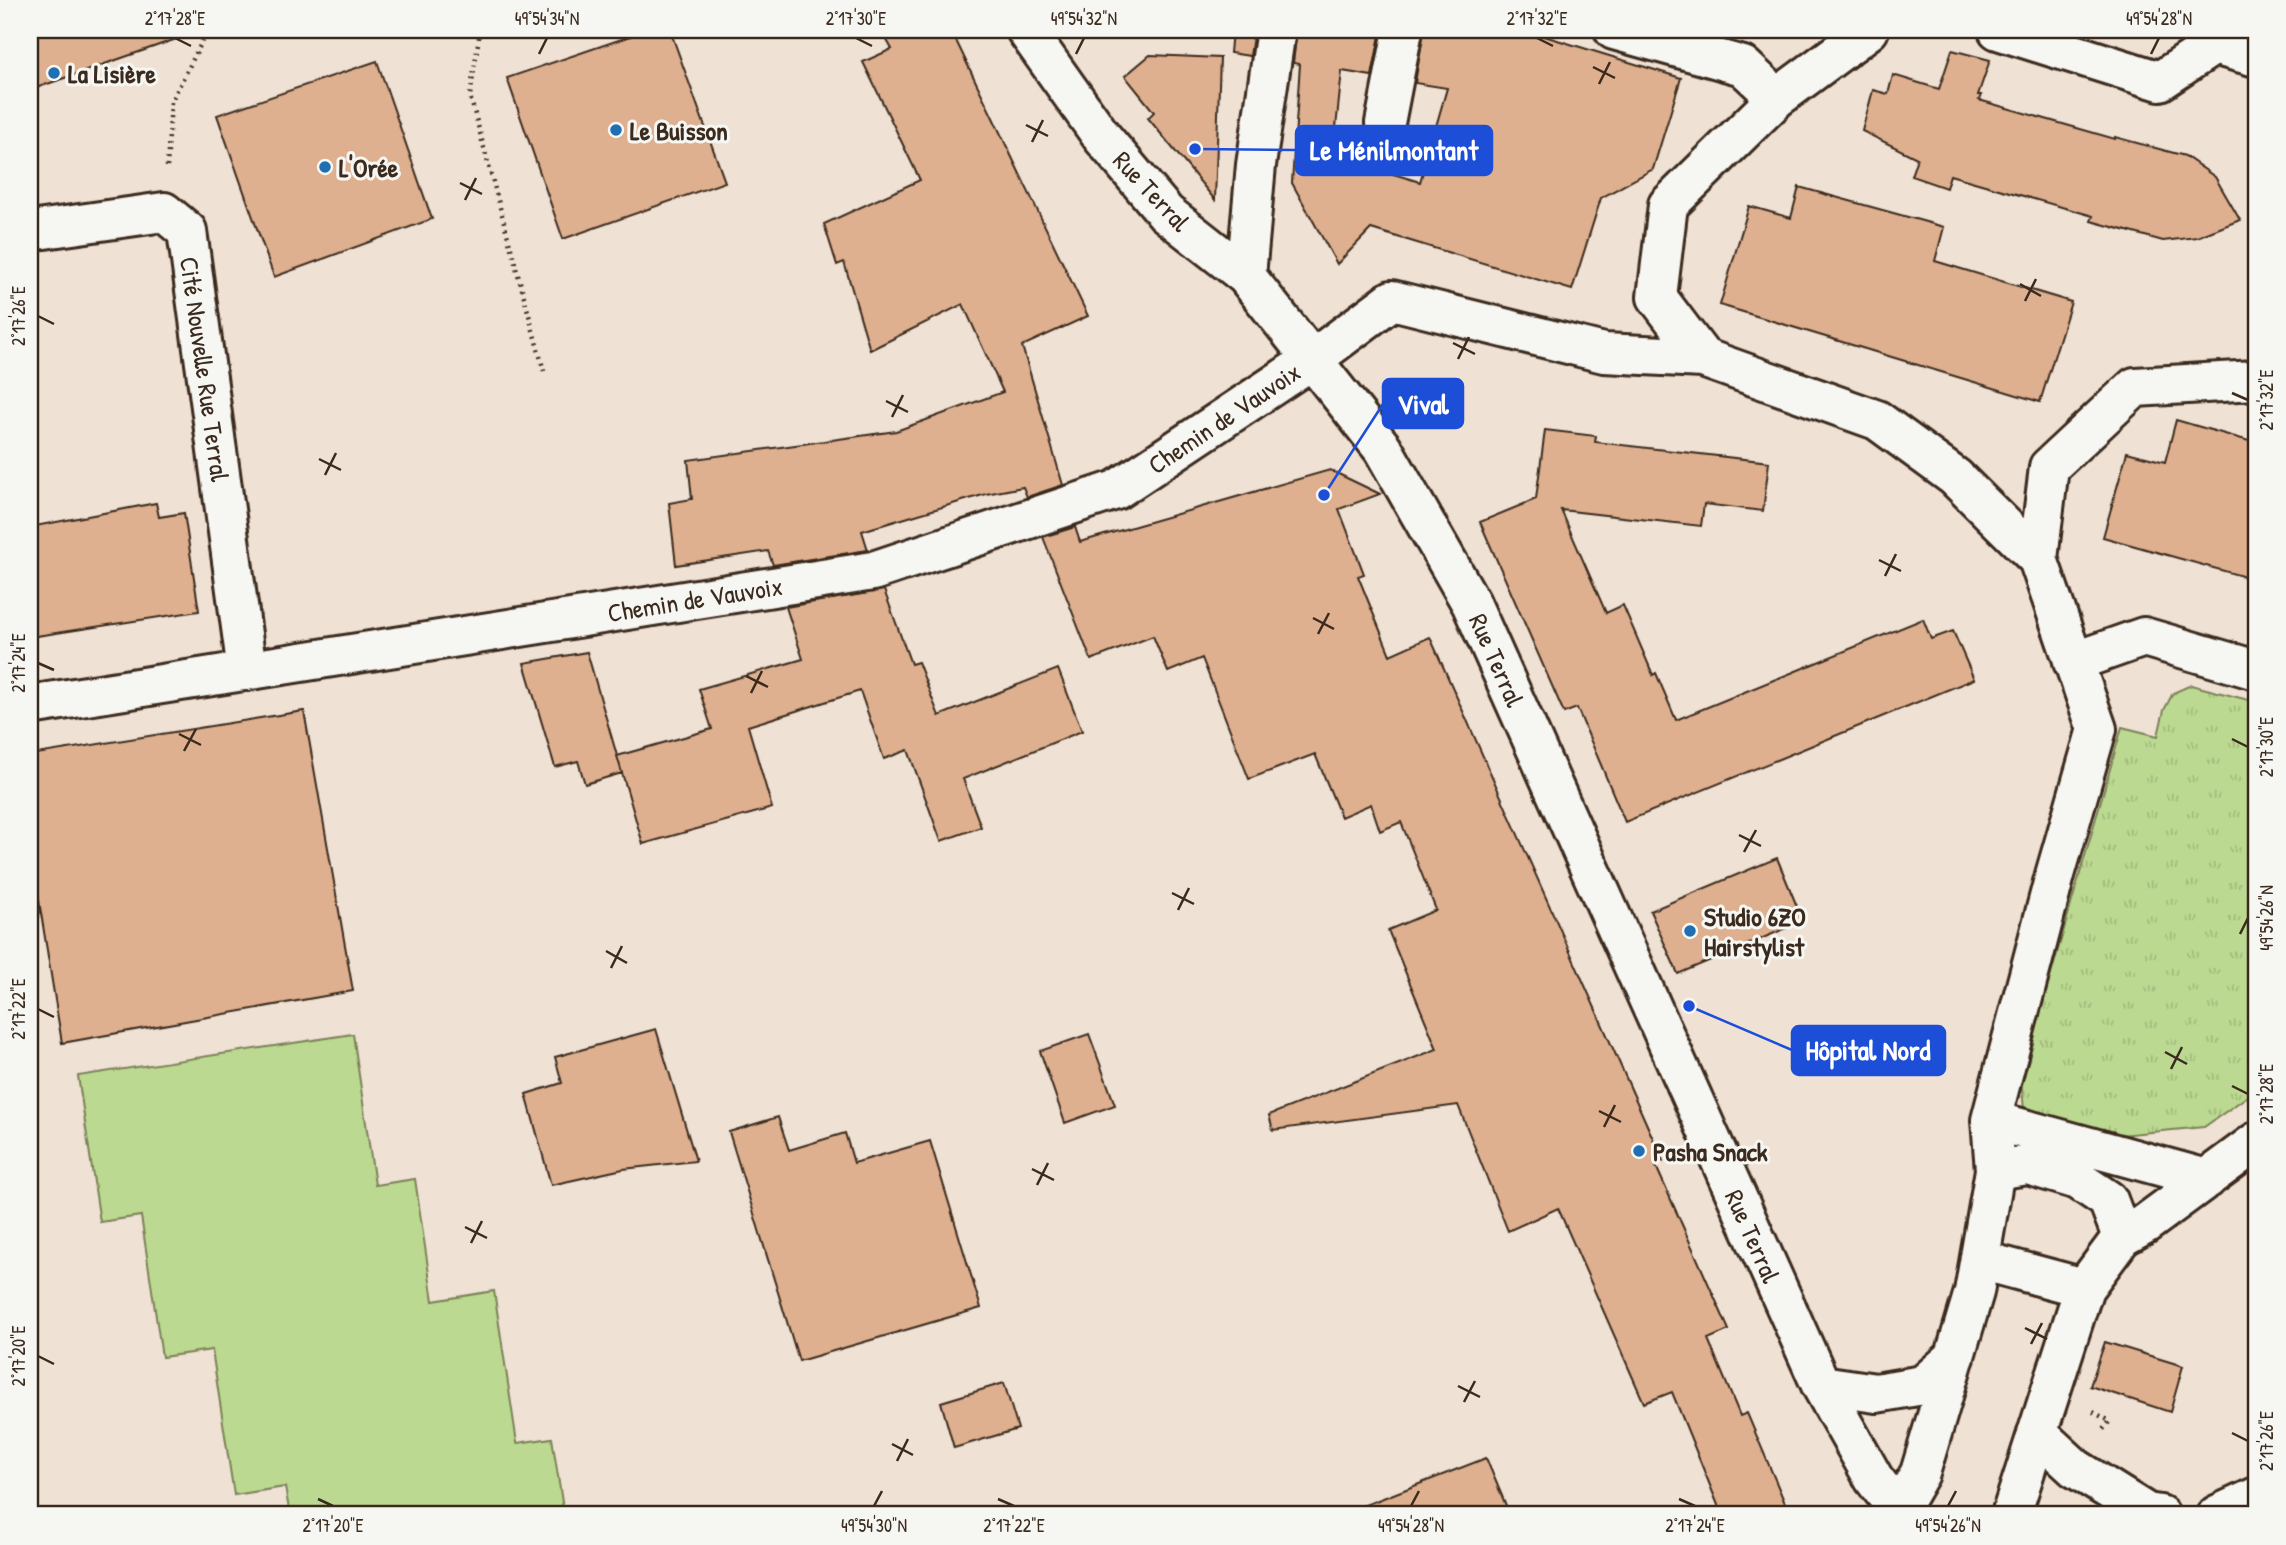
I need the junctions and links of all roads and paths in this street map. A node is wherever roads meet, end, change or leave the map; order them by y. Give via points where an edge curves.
1 (208, 30) edge
2 (480, 30) edge
3 (1026, 30) edge
4 (1276, 30) edge
5 (1404, 30) edge
6 (1614, 30) edge
7 (1869, 30) edge
8 (1998, 30) edge
9 (2211, 37) edge
10 (2256, 57) edge
11 (1777, 98) junction
12 (1385, 123) dead end
13 (164, 212) junction
14 (30, 231) edge
15 (1246, 276) junction
16 (1703, 358) junction
17 (1313, 359) junction
18 (544, 371) dead end
19 (2256, 380) edge
20 (2038, 559) junction
21 (2073, 662) junction
22 (2256, 670) edge
23 (247, 671) junction
24 (30, 705) edge
25 (1991, 1120) junction
26 (2256, 1142) edge
27 (1995, 1170) junction
28 (2207, 1179) junction
29 (2122, 1237) junction
30 (1980, 1260) junction
31 (2084, 1288) junction
32 (1955, 1357) junction
33 (1821, 1385) junction
34 (2037, 1433) junction
35 (2256, 1497) edge
36 (1900, 1513) edge
37 (2011, 1515) edge
38 (2160, 1515) edge
39 (2217, 1515) edge

1 - 13 path via 171,102
2 - 18 path via 470,96
3 - 15 street, Rue Terral via 1102,137 1166,213
4 - 15 street via 1256,165
5 - 12 street
6 - 11 street via 1743,66
7 - 11 street
8 - 9 street via 2160,81
9 - 10 street
11 - 16 street via 1668,205 1657,297
13 - 14 street
13 - 23 street, Cité Nouvelle Rue Terral via 187,231
15 - 17 street, Rue Terral
16 - 17 street, Chemin de Vauvoix via 1604,354 1392,300
16 - 20 street via 1877,420 1955,477
17 - 23 street, Chemin de Vauvoix via 1116,490 873,571
17 - 33 street, Rue Terral via 1382,449 1471,603
19 - 20 street via 2135,387 2049,467
20 - 21 street
21 - 22 street via 2144,637
21 - 25 street via 2097,729
23 - 24 street, Chemin de Vauvoix
25 - 27 street
25 - 28 street
26 - 28 street
27 - 29 street via 2028,1165 2078,1180 2108,1200
27 - 30 street
28 - 29 street
29 - 31 street
30 - 31 street
30 - 32 street
31 - 34 street
32 - 33 street via 1923,1385 1876,1392
32 - 36 street via 1920,1473
33 - 36 street, Rue Terral via 1874,1479
34 - 37 street
34 - 38 street via 2075,1468 2147,1513
35 - 39 street

